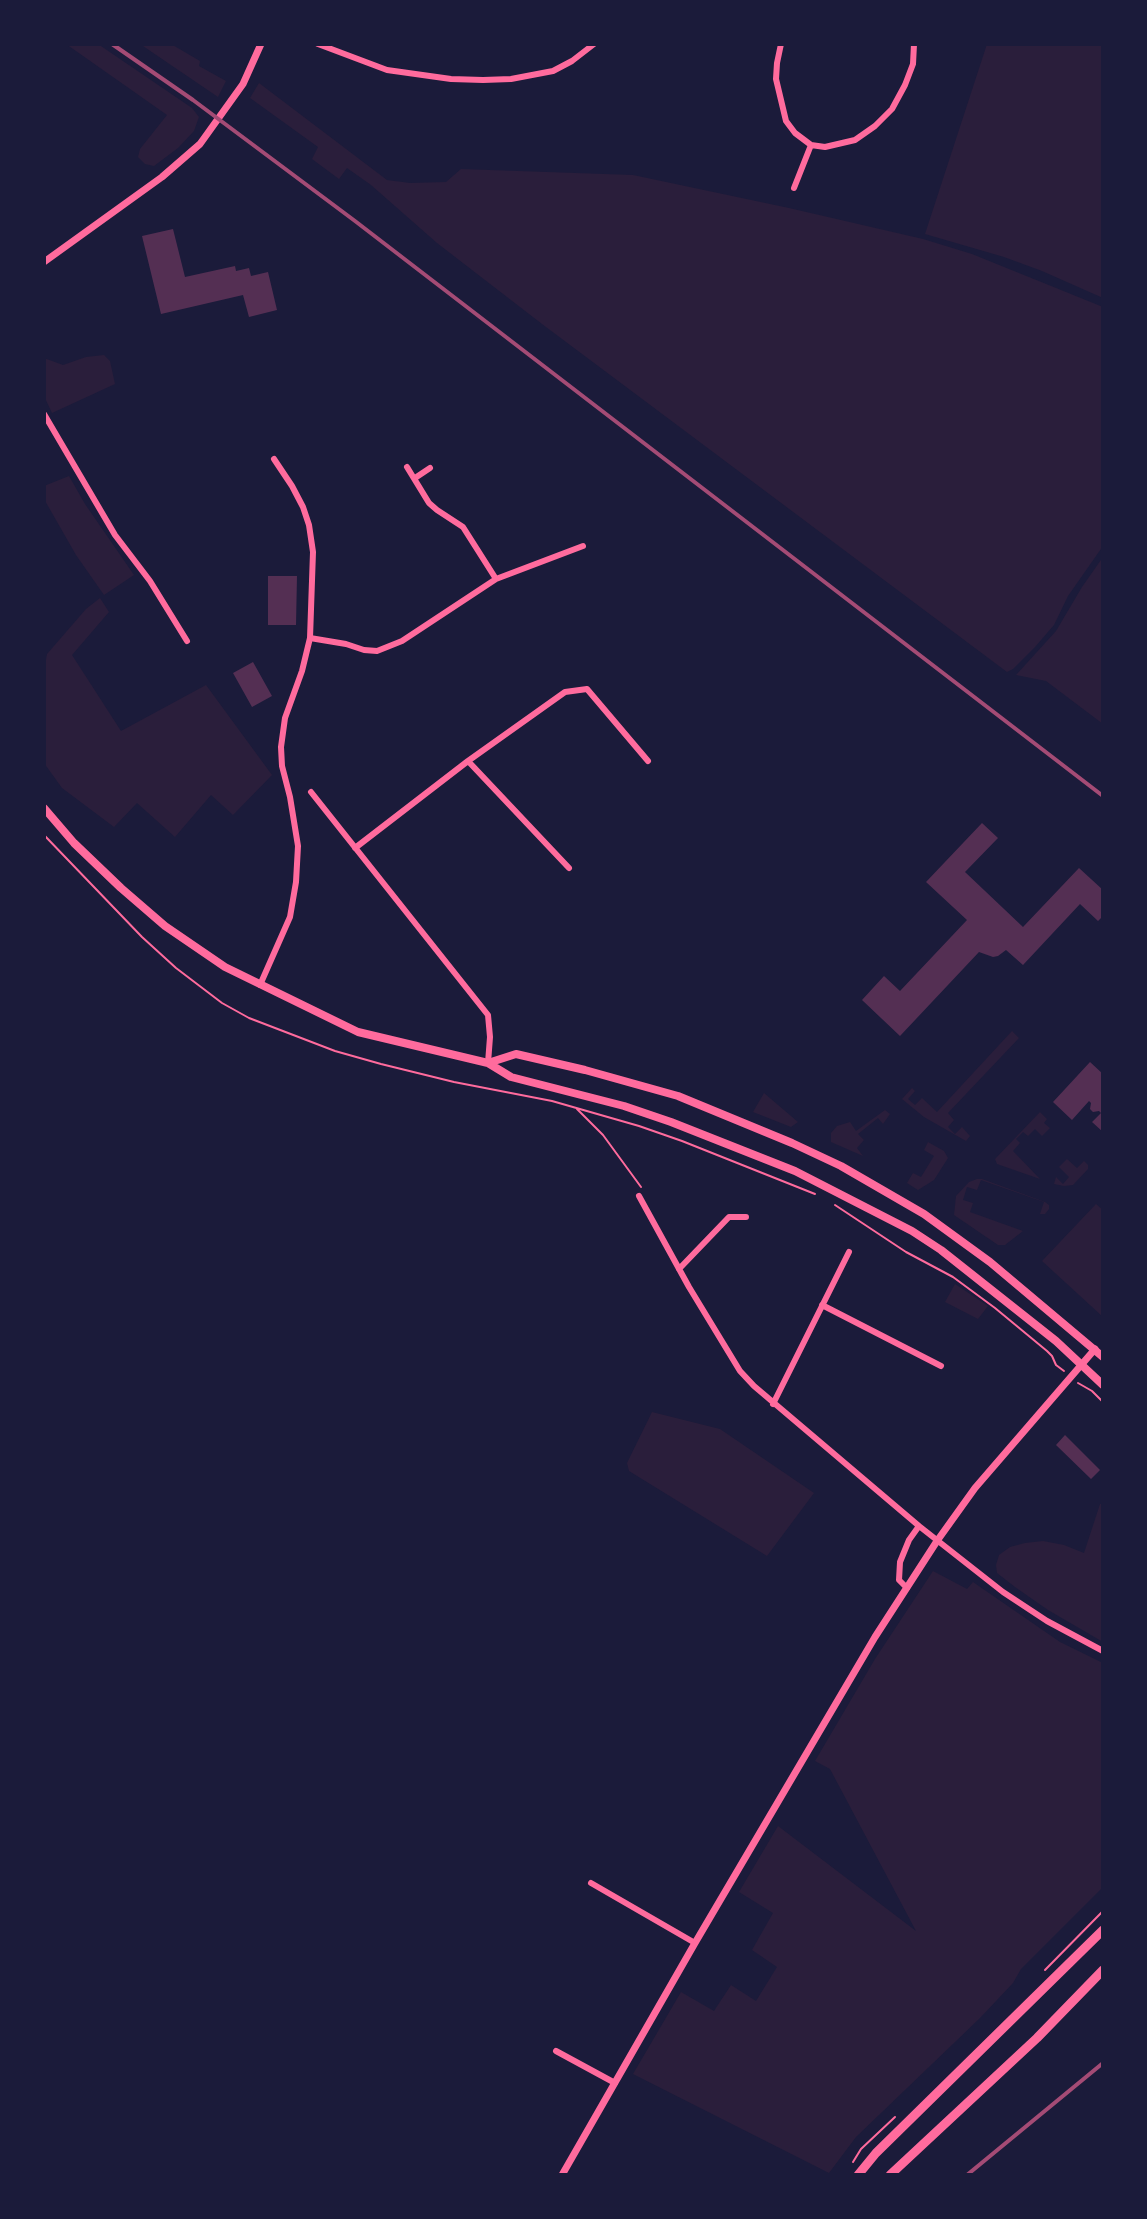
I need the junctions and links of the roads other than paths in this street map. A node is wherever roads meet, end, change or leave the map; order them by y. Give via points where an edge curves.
1 (261, 44) edge
2 (318, 44) edge
3 (594, 44) edge
4 (781, 44) edge
5 (914, 44) edge
6 (811, 145) junction
7 (794, 188) dead end
8 (44, 262) edge
9 (44, 414) edge
10 (274, 459) dead end
11 (407, 467) dead end
12 (430, 468) dead end
13 (415, 478) junction
14 (583, 546) dead end
15 (496, 579) junction
16 (310, 638) junction
17 (187, 641) dead end
18 (468, 761) junction
19 (648, 761) dead end
20 (311, 792) dead end
21 (44, 808) edge
22 (355, 848) junction
23 (569, 868) dead end
24 (260, 985) junction
25 (488, 1063) junction
26 (639, 1196) road end
27 (746, 1217) dead end
28 (849, 1252) dead end
29 (679, 1269) junction
30 (822, 1305) junction
31 (1095, 1349) junction
32 (1103, 1357) edge
33 (1080, 1365) junction
34 (941, 1366) dead end
35 (1103, 1385) edge
36 (773, 1404) junction
37 (919, 1526) junction
38 (937, 1541) junction
39 (907, 1588) junction
40 (1103, 1651) edge
41 (591, 1883) dead end
42 (1103, 1930) edge
43 (695, 1943) junction
44 (1103, 1970) edge
45 (556, 2051) dead end
46 (615, 2083) junction
47 (562, 2175) edge
48 (858, 2175) edge
49 (890, 2175) edge

1 - 8 street via 243,84 200,144
2 - 3 street via 387,70 483,80 553,71
4 - 6 street via 776,79 782,109 795,133
5 - 6 street via 905,85 875,126 855,140
6 - 7 street
9 - 17 street via 115,535
10 - 16 street via 309,525
11 - 13 street
12 - 13 street
13 - 15 street via 429,503 463,527
14 - 15 street
15 - 16 street via 402,641 377,651
16 - 24 street via 281,747 298,846 296,882 290,917
18 - 19 street via 565,692 587,689
18 - 22 street
18 - 23 street
20 - 22 street
21 - 24 main road via 74,843 165,926
22 - 25 street via 488,1015
24 - 25 main road via 358,1032
25 - 31 main road via 516,1054 678,1096 841,1166 924,1214
25 - 33 main road via 511,1077 671,1122 795,1171 941,1250
26 - 29 street
27 - 29 street via 729,1217
28 - 30 street
29 - 36 street via 740,1371
30 - 34 street
30 - 36 street
31 - 32 main road
31 - 33 street
33 - 35 main road
33 - 38 street
36 - 37 street
37 - 38 street
37 - 39 street via 900,1562 899,1580
38 - 39 street
38 - 40 street via 1025,1608
39 - 43 street
41 - 43 street
42 - 48 highway
43 - 46 street
44 - 49 highway
45 - 46 street
46 - 47 street

